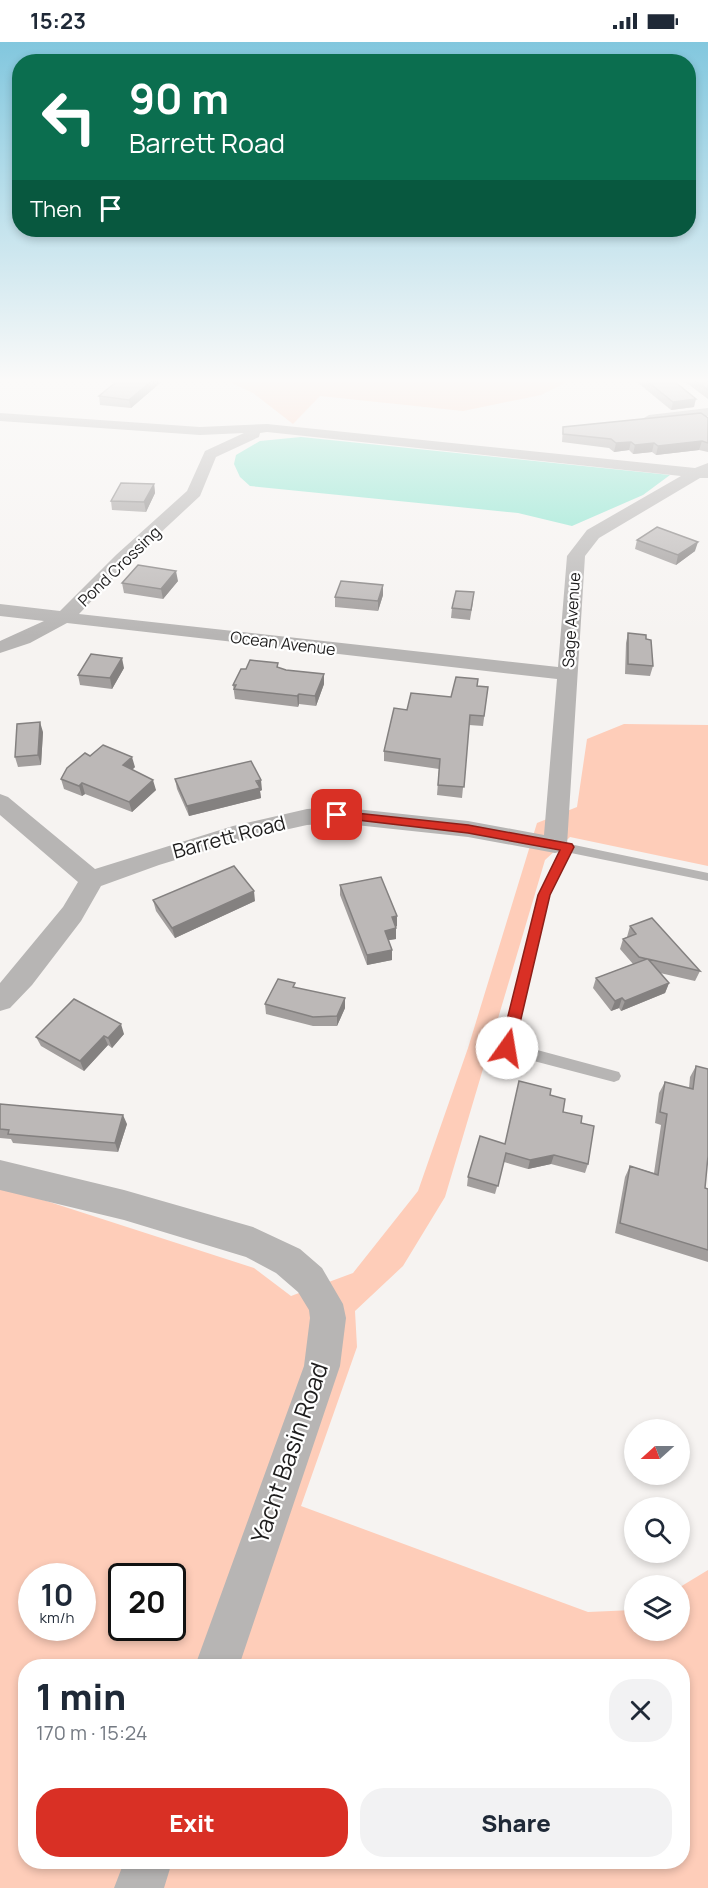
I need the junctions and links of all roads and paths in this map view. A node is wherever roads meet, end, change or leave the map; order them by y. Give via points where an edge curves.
1 (206, 464) edge
2 (626, 464) edge
3 (704, 472) edge
4 (0, 609) edge
5 (65, 617) junction
6 (0, 647) edge
7 (567, 674) junction
8 (0, 802) edge
9 (561, 846) junction
10 (708, 877) edge
11 (92, 880) junction
12 (0, 1000) edge
13 (614, 1076) dead end
14 (0, 1175) edge
15 (219, 1659) edge
16 (146, 1869) edge
17 (139, 1888) edge

1 - 5 street, Pond Crossing via 194,494
2 - 3 street
3 - 7 street, Sage Avenue via 593,534 583,544 573,573
4 - 5 street, Ocean Avenue
5 - 6 street, Pond Crossing
5 - 7 street, Ocean Avenue
7 - 9 street, Sage Avenue
8 - 11 street
9 - 10 lane
9 - 11 street, Barrett Road via 468,829 337,815 307,817 241,832
9 - 13 lane via 544,895 507,1048
11 - 12 street via 72,914
14 - 15 street, Yacht Basin Road via 124,1204 253,1243 288,1261 310,1280 325,1304 328,1318 322,1365
16 - 17 street

